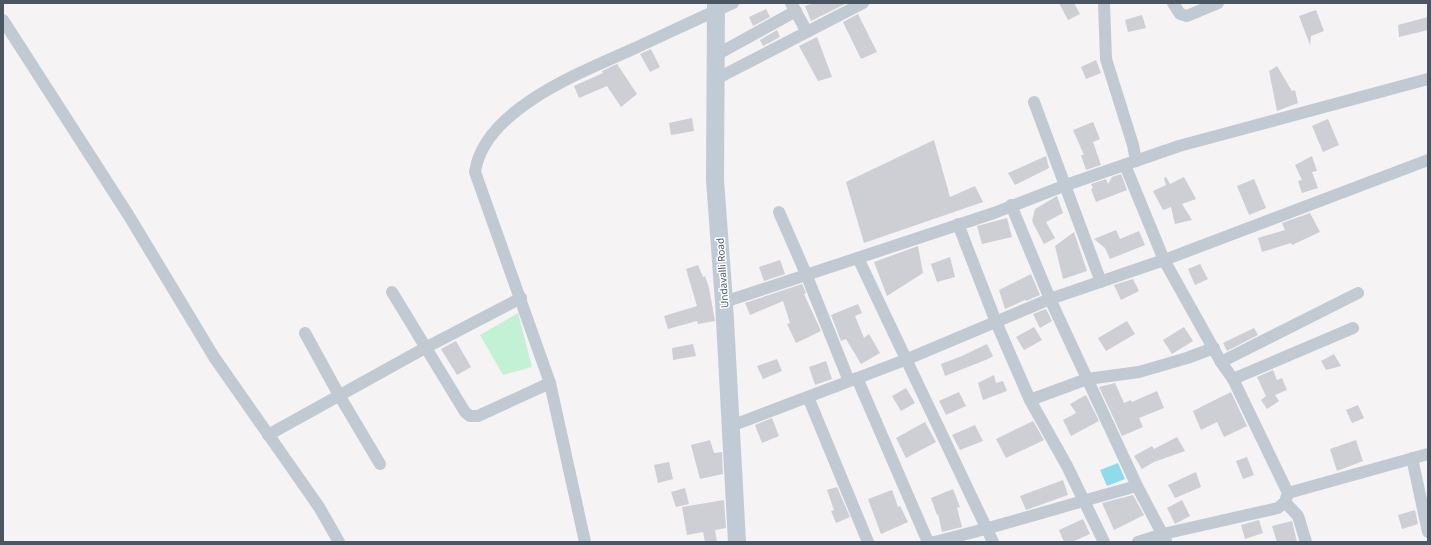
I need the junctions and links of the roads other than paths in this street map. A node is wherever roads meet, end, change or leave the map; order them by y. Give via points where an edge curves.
1 (863, 3) edge
2 (1104, 3) edge
3 (1173, 3) edge
4 (1218, 3) edge
5 (722, 5) edge
6 (793, 7) edge
7 (3, 20) edge
8 (807, 32) junction
9 (716, 55) junction
10 (716, 79) junction
11 (1428, 79) edge
12 (1034, 102) dead end
13 (1428, 160) edge
14 (1131, 163) junction
15 (1066, 185) junction
16 (1012, 205) junction
17 (779, 212) dead end
18 (958, 224) junction
19 (858, 258) junction
20 (1164, 260) junction
21 (806, 274) junction
22 (1101, 282) junction
23 (392, 292) dead end
24 (1358, 293) dead end
25 (521, 298) junction
26 (1050, 299) junction
27 (724, 302) junction
28 (996, 322) junction
29 (1353, 328) dead end
30 (305, 333) dead end
31 (425, 348) junction
32 (1214, 348) junction
33 (905, 360) junction
34 (1221, 362) junction
35 (1087, 379) junction
36 (1233, 379) junction
37 (853, 380) junction
38 (550, 383) junction
39 (339, 395) junction
40 (808, 397) junction
41 (1030, 400) junction
42 (731, 426) junction
43 (268, 435) junction
44 (1428, 454) edge
45 (1412, 458) junction
46 (380, 464) dead end
47 (1137, 486) junction
48 (1287, 497) junction
49 (1084, 500) junction
50 (986, 530) junction
51 (1428, 532) edge
52 (1165, 538) edge
53 (339, 542) edge
54 (585, 542) edge
55 (737, 542) edge
56 (868, 542) edge
57 (928, 542) edge
58 (934, 542) edge
59 (993, 542) edge
60 (1104, 542) edge
61 (1138, 542) edge
62 (1306, 542) edge

1 - 8 street
2 - 14 street via 1106,59 1133,145
3 - 4 street via 1180,14 1187,16
5 - 9 main road, Undavalli Road
5 - 25 street via 558,83 510,116 488,140 477,157 475,172
6 - 8 street
6 - 9 street
7 - 43 street via 129,216 214,357
8 - 10 street
9 - 10 main road, Undavalli Road
10 - 27 main road, Undavalli Road via 715,180
11 - 14 street via 1179,146
12 - 15 street
13 - 20 street
14 - 15 street
14 - 20 street
15 - 16 street
15 - 22 street
16 - 18 street
16 - 26 street
17 - 21 street
18 - 19 street
18 - 28 street
19 - 21 street
19 - 33 street
20 - 22 street
20 - 32 street
21 - 27 street
21 - 37 street
22 - 26 street
23 - 31 street
24 - 34 street
25 - 31 street
25 - 38 street
26 - 28 street
26 - 35 street
27 - 42 main road, Undavalli Road
28 - 33 street
28 - 41 street
29 - 36 street
30 - 39 street
31 - 38 street via 470,416 478,416
31 - 39 street
32 - 34 street
32 - 35 street via 1139,372
33 - 37 street
33 - 50 street
34 - 36 street
35 - 41 street
35 - 47 street
36 - 48 street
37 - 40 street
37 - 57 street
38 - 54 street
39 - 43 street
39 - 46 street
40 - 42 street
40 - 56 street
41 - 49 street
42 - 55 main road, Undavalli Road
43 - 53 street via 319,507
44 - 45 street
45 - 48 street
45 - 51 street
47 - 49 street
47 - 52 street
48 - 52 street via 1278,508
48 - 62 street via 1303,524
49 - 50 street
49 - 60 street
50 - 58 street
50 - 59 street
52 - 61 street

